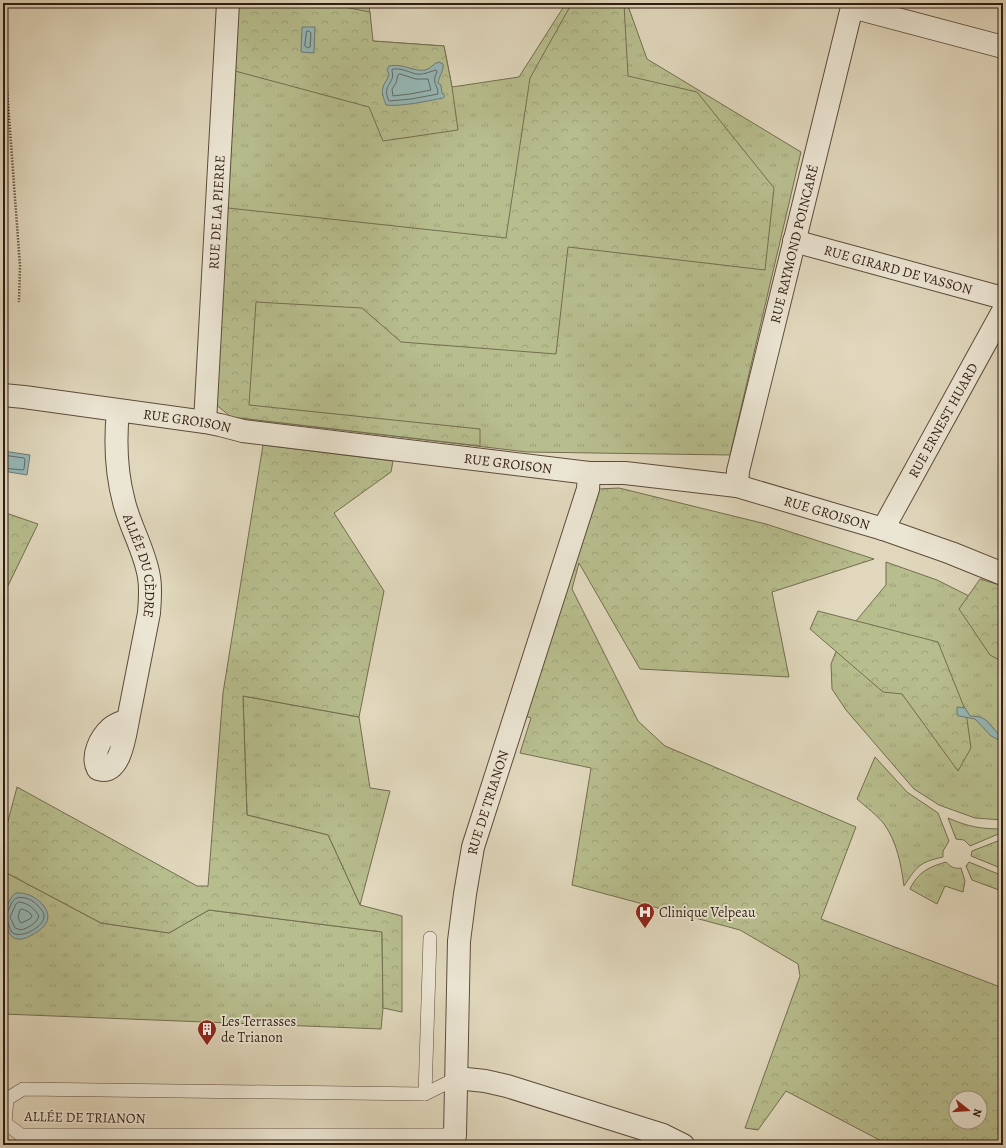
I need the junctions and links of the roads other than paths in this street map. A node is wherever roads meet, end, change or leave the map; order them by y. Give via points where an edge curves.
1 (228, 3) edge
2 (852, 5) edge
3 (1003, 47) edge
4 (794, 241) junction
5 (1003, 298) edge
6 (1003, 311) edge
7 (14, 396) edge
8 (118, 411) junction
9 (205, 422) junction
10 (589, 473) junction
11 (737, 486) junction
12 (883, 529) junction
13 (1003, 574) edge
14 (128, 720) dead end
15 (430, 938) dead end
16 (456, 1078) junction
17 (425, 1094) junction
18 (454, 1140) edge
19 (683, 1145) edge

1 - 9 street, RUE DE LA PIERRE
2 - 3 street
2 - 4 street, RUE RAYMOND POINCARÉ
4 - 5 street, RUE GIRARD DE VASSON
4 - 11 street, RUE RAYMOND POINCARÉ via 738,471
6 - 12 street, RUE ERNEST HUARD
7 - 8 street, RUE GROISON
8 - 9 street, RUE GROISON
8 - 14 street, ALLÉE DU CÈDRE via 116,449 120,486 146,564 150,589 149,613
9 - 10 street, RUE GROISON via 243,431
10 - 11 street, RUE GROISON via 625,473
10 - 16 street, RUE DE TRIANON via 588,488 473,848 459,941
11 - 12 street, RUE GROISON
12 - 13 street, RUE GROISON
15 - 17 lane
16 - 17 lane, ALLÉE DE TRIANON
16 - 18 street, RUE DE TRIANON
16 - 19 street via 508,1086 664,1135
17 - 18 lane, ALLÉE DE TRIANON via 23,1089 7,1099 5,1122 21,1135

